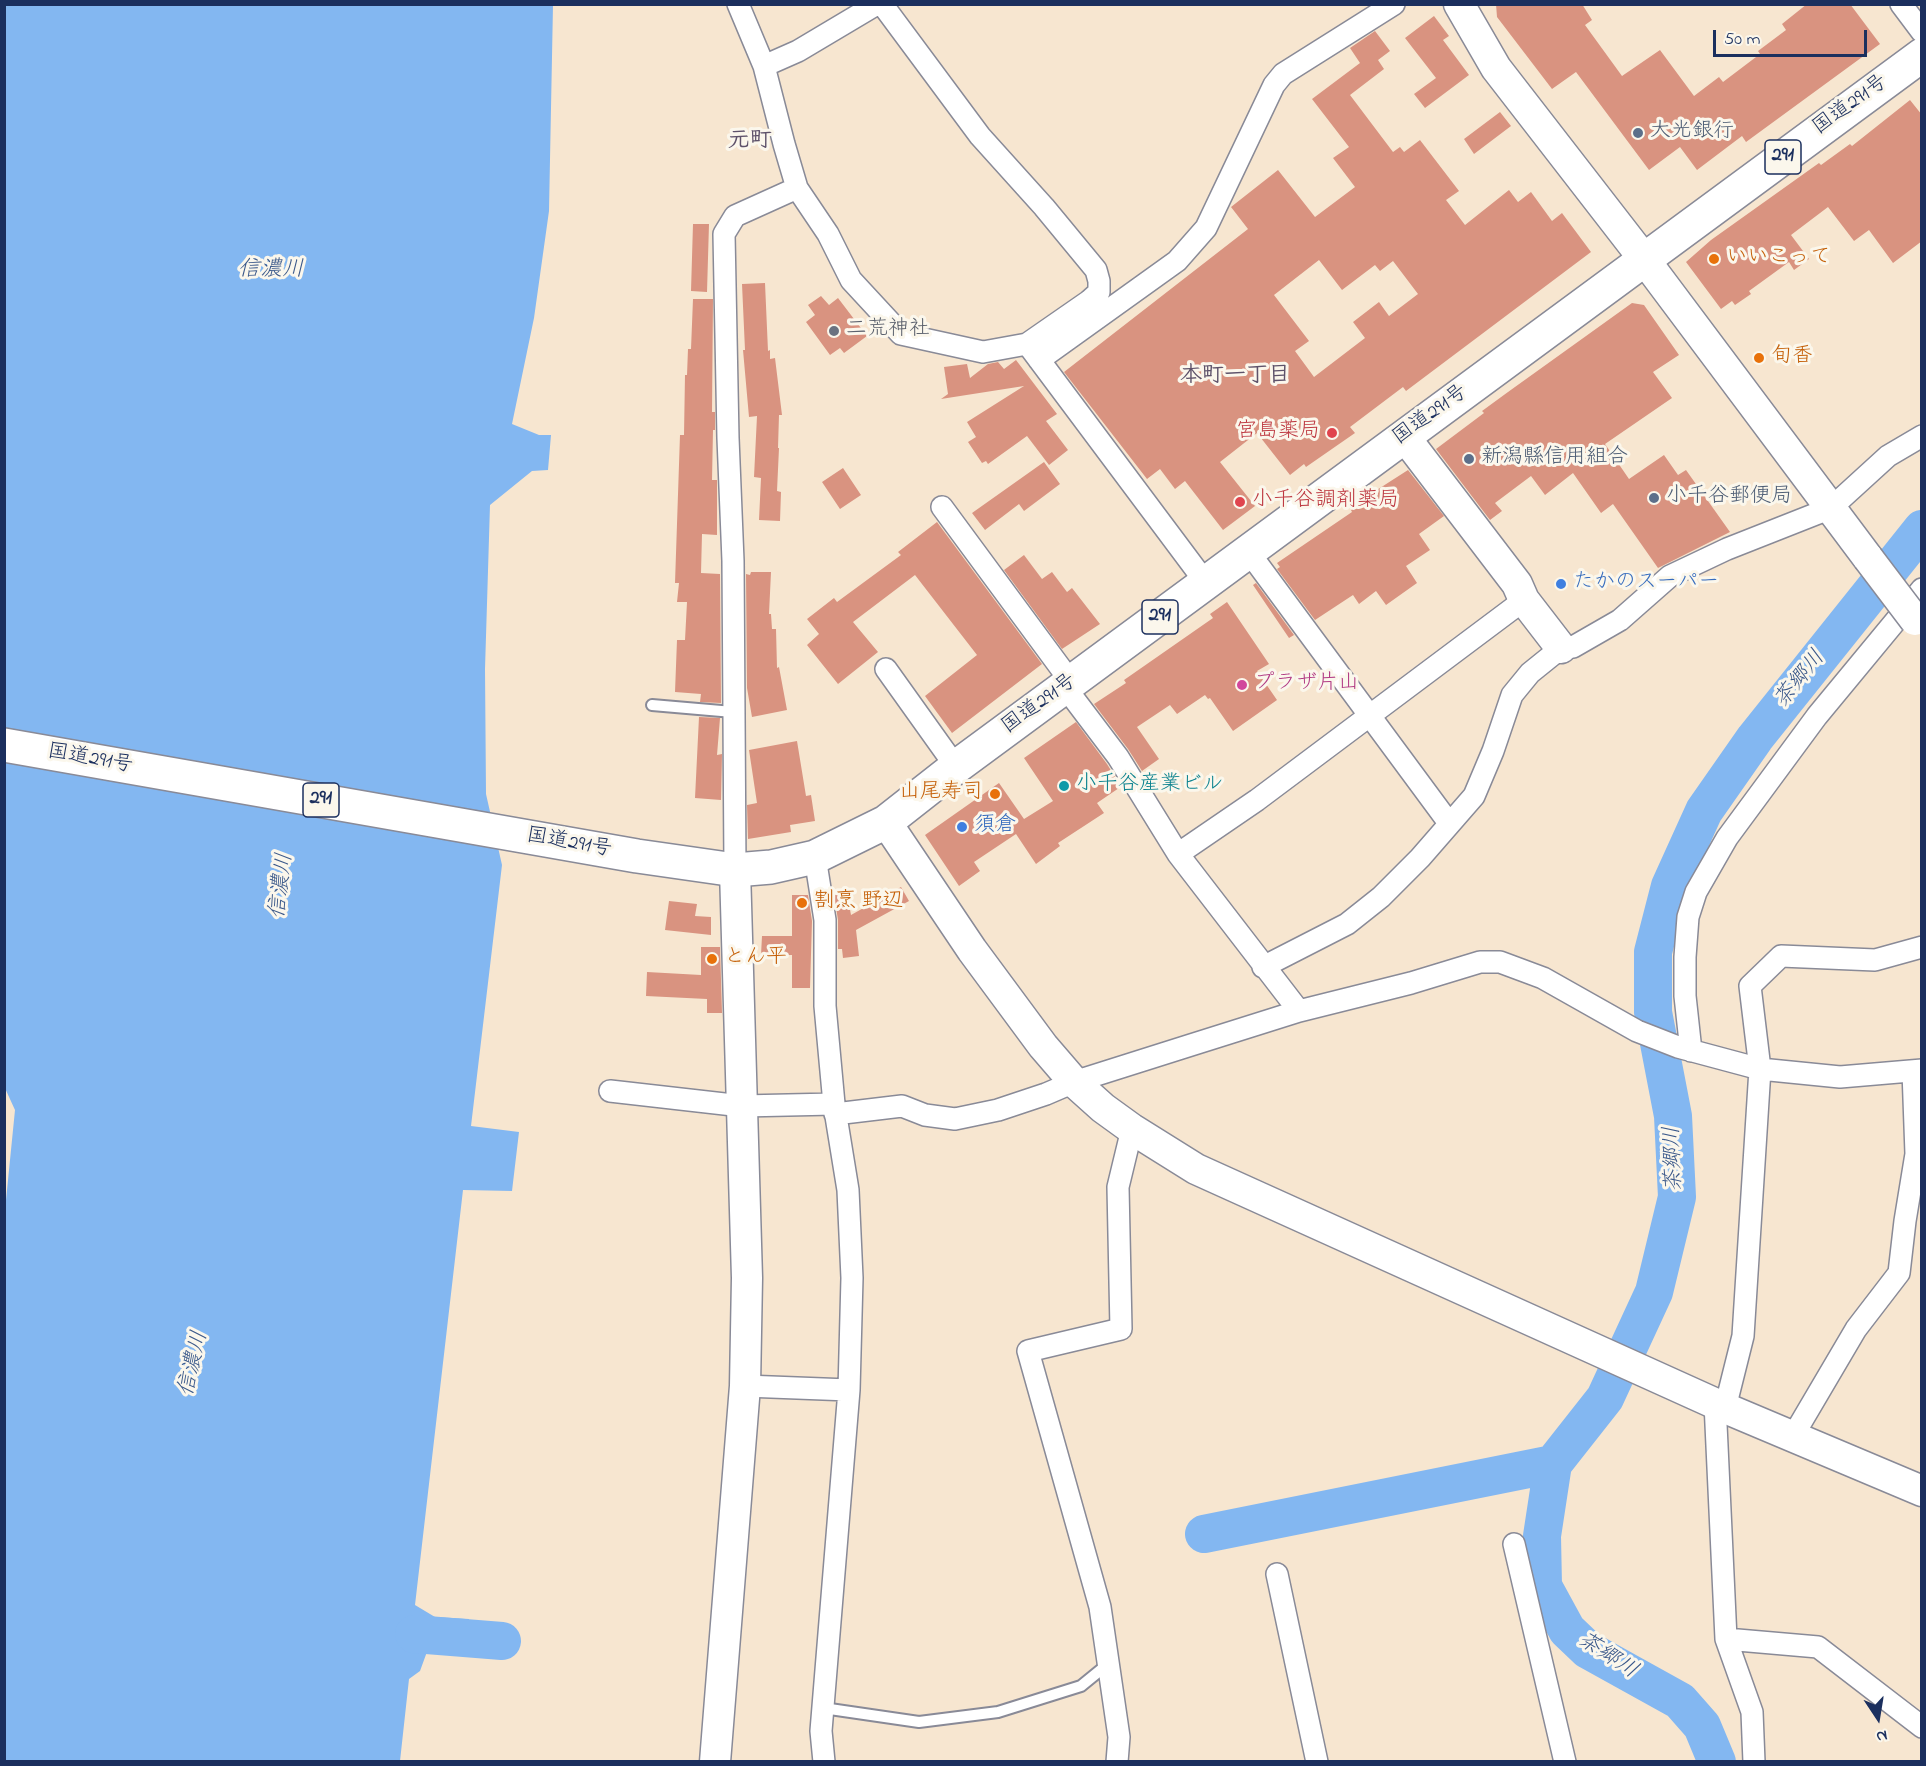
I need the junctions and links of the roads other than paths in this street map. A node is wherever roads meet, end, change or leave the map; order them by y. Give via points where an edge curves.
1 (738, 4) edge
2 (877, 4) edge
3 (882, 4) edge
4 (1394, 4) edge
5 (1901, 4) edge
6 (1460, 5) edge
7 (1922, 32) edge
8 (1922, 55) edge
9 (764, 66) junction
10 (797, 188) junction
11 (1644, 259) junction
12 (1033, 352) junction
13 (1404, 436) junction
14 (1922, 436) edge
15 (942, 507) dead end
16 (1831, 508) junction
17 (1248, 551) junction
18 (1206, 583) junction
19 (1922, 589) edge
20 (1524, 600) junction
21 (1918, 624) edge
22 (1561, 648) junction
23 (886, 669) dead end
24 (1068, 685) junction
25 (652, 705) dead end
26 (733, 712) junction
27 (1370, 714) junction
28 (4, 745) edge
29 (956, 767) junction
30 (886, 822) junction
31 (1449, 823) junction
32 (1178, 854) junction
33 (815, 857) junction
34 (735, 870) junction
35 (1922, 947) edge
36 (1263, 967) junction
37 (1299, 1011) junction
38 (1685, 1049) junction
39 (1760, 1069) junction
40 (1917, 1070) edge
41 (1074, 1082) junction
42 (610, 1091) dead end
43 (742, 1106) junction
44 (835, 1109) junction
45 (1132, 1129) junction
46 (745, 1386) junction
47 (849, 1390) junction
48 (1720, 1405) junction
49 (1792, 1436) junction
50 (1922, 1491) edge
51 (1514, 1544) dead end
52 (1277, 1574) dead end
53 (1726, 1639) junction
54 (1108, 1664) junction
55 (823, 1708) junction
56 (1922, 1727) edge
57 (715, 1761) edge
58 (824, 1761) edge
59 (1117, 1761) edge
60 (1317, 1761) edge
61 (1565, 1761) edge
62 (1754, 1761) edge

1 - 9 street
2 - 9 street via 798,51
3 - 12 street via 980,136 1095,270 1099,292
4 - 12 street via 1283,74 1274,85 1206,228 1177,261
5 - 7 street
6 - 11 street via 1496,68
8 - 11 highway, 国道291号 / 291
9 - 10 street
10 - 12 street via 828,234 851,280 901,334 982,352
10 - 26 street via 735,216 724,234
11 - 13 highway, 国道291号 / 291
11 - 16 street
12 - 18 street
13 - 17 highway, 国道291号 / 291
13 - 20 street via 1517,584
14 - 16 street via 1888,456
15 - 24 street
16 - 21 street, bridge
16 - 22 street via 1670,576 1620,620 1573,647
17 - 18 highway, 国道291号 / 291
17 - 27 street
18 - 24 highway, 国道291号 / 291
19 - 38 street via 1817,716 1726,838 1696,892 1688,918 1685,957
20 - 22 street
20 - 27 street
22 - 31 street via 1530,673 1512,695 1474,796
23 - 29 street
24 - 29 highway, 国道291号 / 291
24 - 32 street
25 - 26 lane
26 - 34 street
27 - 31 street
27 - 32 street
28 - 34 highway, 国道291号 / 291
29 - 30 highway, 国道291号 / 291
30 - 33 highway, 国道291号 / 291
30 - 41 street via 972,950
31 - 36 street via 1381,897 1347,924
32 - 36 street
33 - 34 highway, 国道291号 / 291
33 - 44 street via 825,920 825,1006
34 - 43 street
35 - 39 street via 1875,960 1780,956 1750,986
36 - 37 street
37 - 38 street via 1480,962 1500,962 1543,978 1637,1030
37 - 41 street
38 - 39 street
39 - 40 street via 1840,1077
39 - 48 street via 1743,1336
40 - 49 street via 1916,1154 1899,1273 1856,1329
41 - 44 street via 998,1110 956,1119 925,1115 902,1106
41 - 45 street
42 - 43 street
43 - 44 street
43 - 46 street via 747,1278
44 - 47 street via 848,1190 852,1278
45 - 48 street via 1196,1170
45 - 54 street via 1118,1187 1121,1329 1028,1352 1100,1607
46 - 47 street
46 - 57 street
47 - 55 street
48 - 49 street
48 - 53 street
49 - 50 street
51 - 61 street
52 - 60 street
53 - 56 street via 1818,1647
53 - 62 street via 1752,1712
54 - 55 lane via 1081,1686 998,1712 919,1722
54 - 59 street via 1119,1737
55 - 58 street

